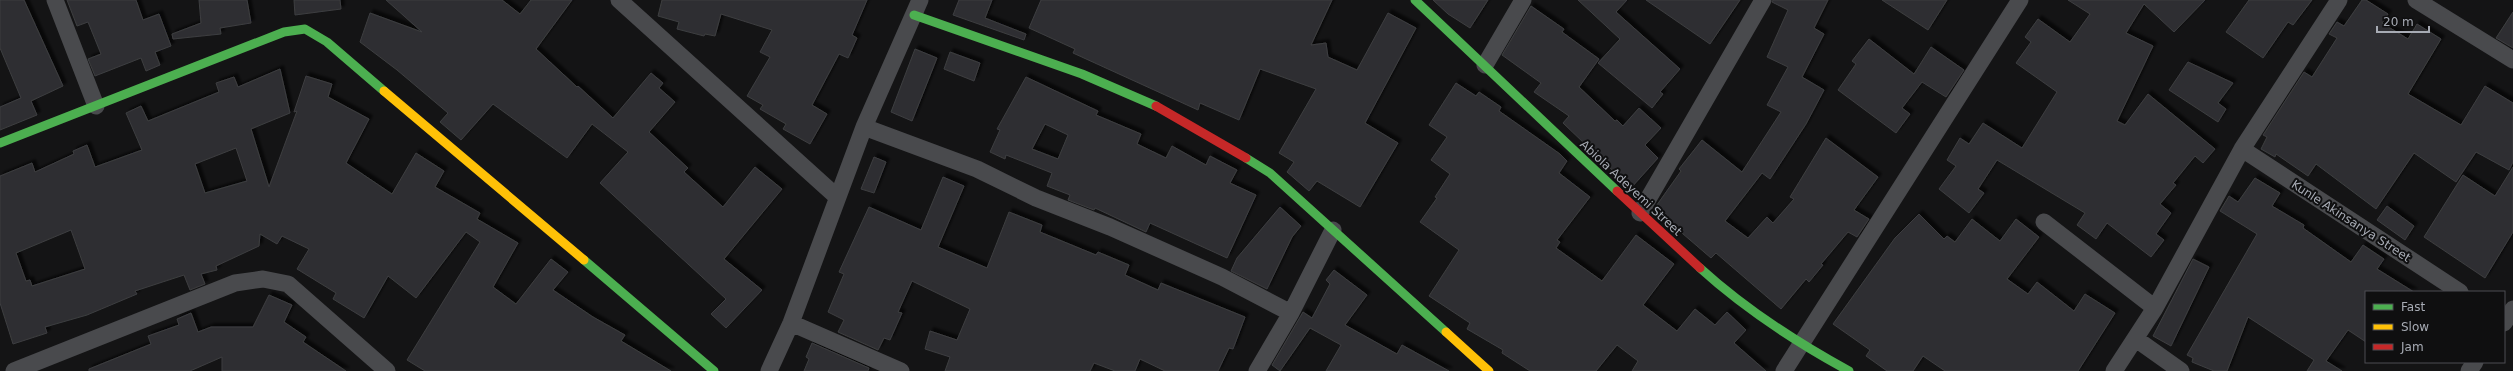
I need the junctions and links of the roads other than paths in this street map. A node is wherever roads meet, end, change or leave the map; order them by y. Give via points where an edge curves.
1 (55, 0) edge
2 (619, 0) edge
3 (1414, 0) edge
4 (1523, 0) edge
5 (1763, 0) edge
6 (2020, 0) edge
7 (2339, 0) edge
8 (2416, 0) edge
9 (917, 8) edge
10 (2513, 60) edge
11 (1485, 65) junction
12 (96, 106) junction
13 (864, 127) junction
14 (0, 143) edge
15 (2242, 149) junction
16 (837, 197) junction
17 (1640, 213) junction
18 (2044, 222) dead end
19 (1333, 230) junction
20 (2458, 291) edge
21 (2155, 308) junction
22 (1291, 313) junction
23 (791, 323) junction
24 (2136, 339) junction
25 (1801, 345) junction
26 (2474, 363) edge
27 (14, 371) edge
28 (387, 371) edge
29 (714, 371) edge
30 (769, 371) edge
31 (901, 371) edge
32 (1257, 371) edge
33 (1489, 371) edge
34 (1784, 371) edge
35 (1849, 371) edge
36 (2114, 371) edge
37 (2181, 371) edge
38 (2468, 371) edge

1 - 12 street
2 - 16 street
3 - 11 street, Abiola Adeyemi Street
4 - 11 street
5 - 17 street
6 - 25 street
7 - 15 street
8 - 10 street
9 - 13 street
9 - 19 street via 1165,110 1270,173
11 - 17 street, Abiola Adeyemi Street
12 - 14 street
12 - 29 street via 284,32 305,29 326,42
13 - 16 street
13 - 22 street via 977,169 1036,198 1110,227 1222,277
15 - 20 street, Kunle Akinsanya Street
15 - 21 street
16 - 23 street
17 - 25 street, Abiola Adeyemi Street via 1723,289
18 - 21 street
19 - 22 street
19 - 33 street
21 - 24 street
22 - 32 street
23 - 30 street
23 - 31 street
24 - 36 street
24 - 37 street
25 - 34 street
25 - 35 street, Abiola Adeyemi Street
26 - 38 street
27 - 28 street via 235,283 263,279 288,284

